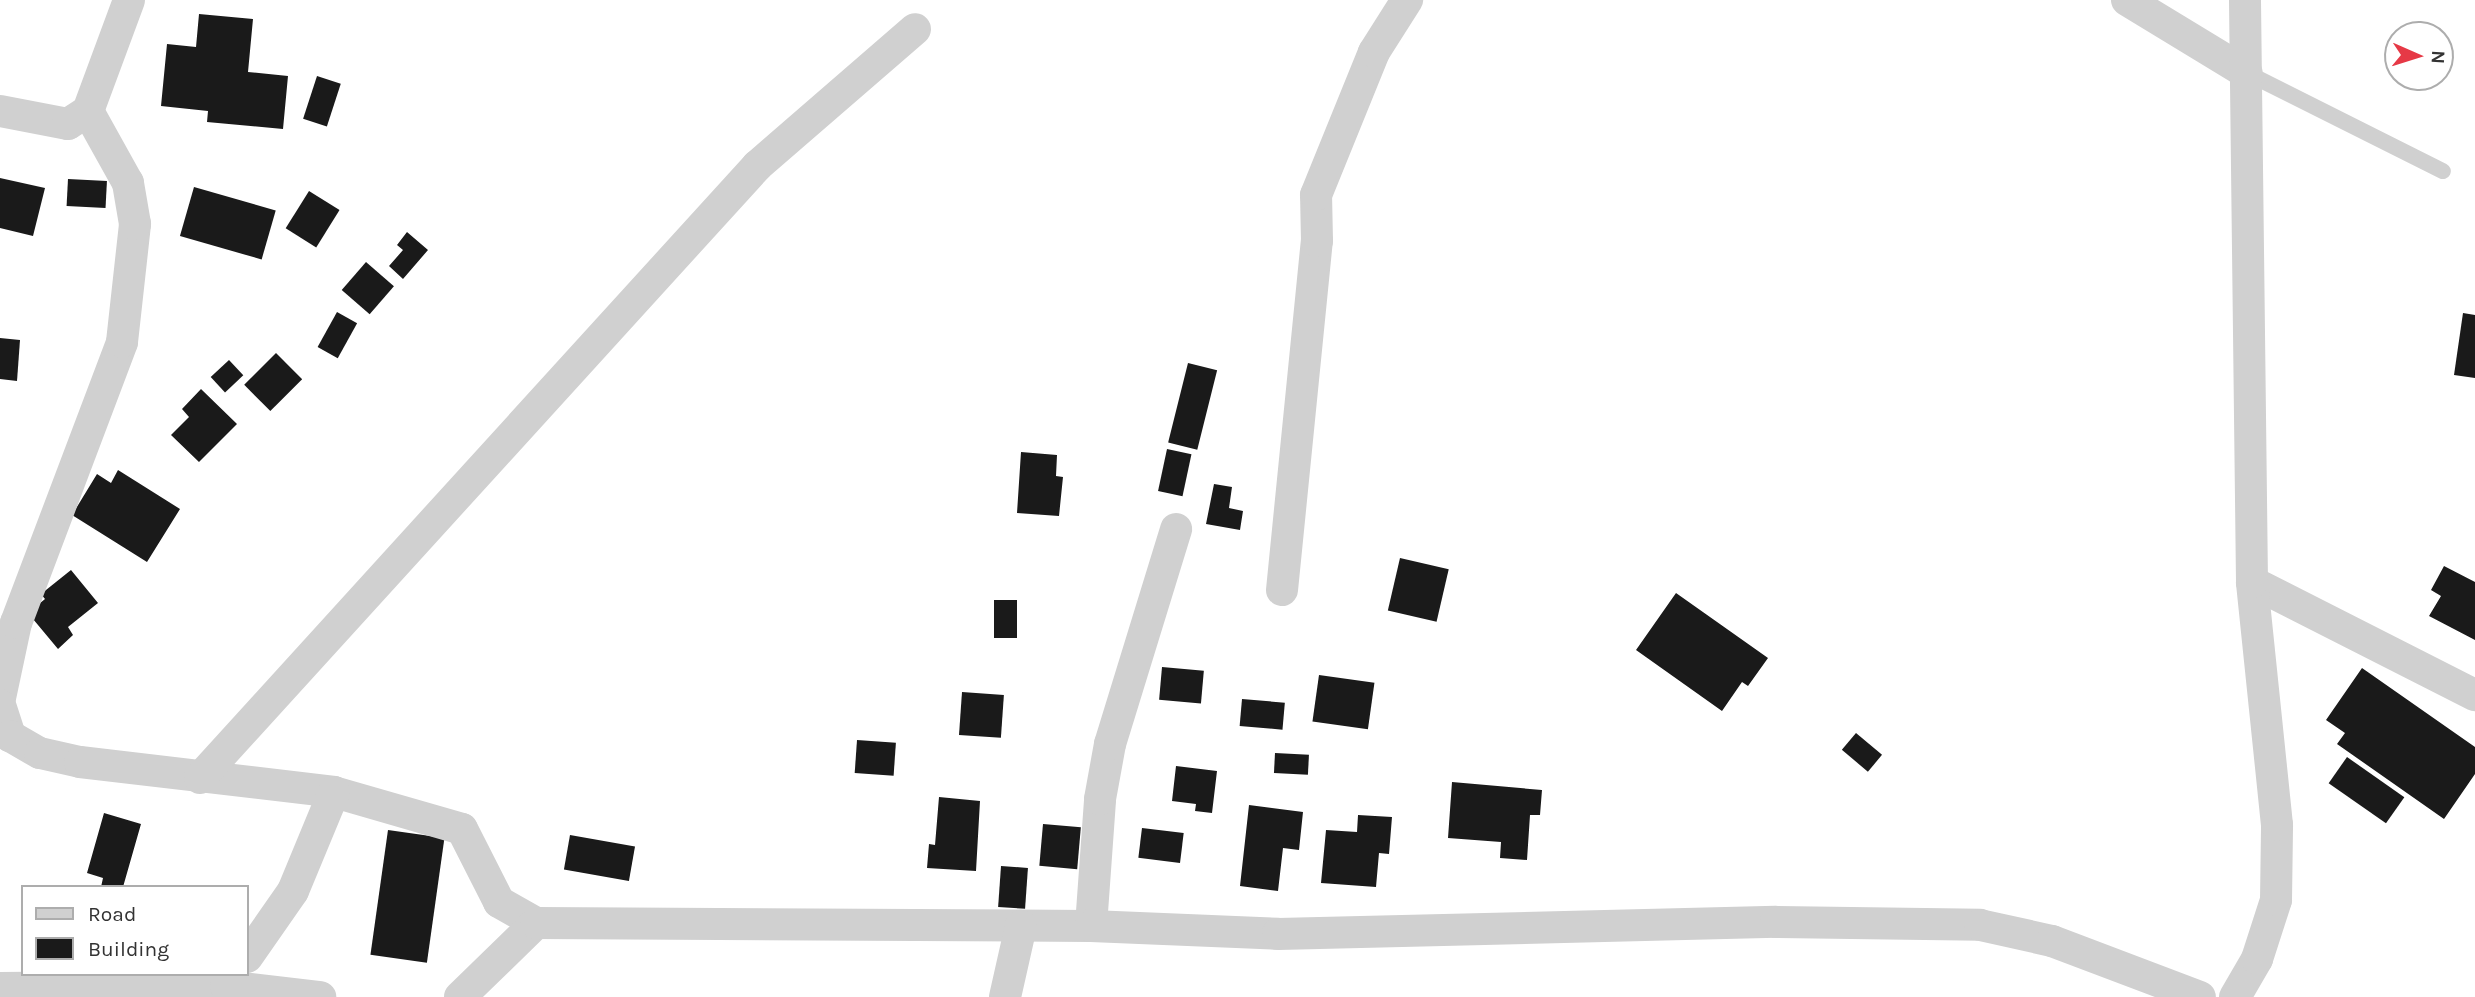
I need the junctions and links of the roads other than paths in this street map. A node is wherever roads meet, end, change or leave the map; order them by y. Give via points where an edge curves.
1 (129, 0) edge
2 (1407, 0) edge
3 (2127, 0) edge
4 (2245, 0) edge
5 (915, 30) dead end
6 (2247, 73) junction
7 (0, 111) edge
8 (88, 111) junction
9 (2443, 171) dead end
10 (1176, 529) dead end
11 (2252, 582) junction
12 (1282, 590) dead end
13 (2475, 695) edge
14 (0, 698) edge
15 (0, 705) edge
16 (200, 778) junction
17 (334, 792) junction
18 (536, 923) junction
19 (1021, 926) junction
20 (1091, 926) junction
21 (248, 956) edge
22 (231, 980) edge
23 (0, 988) edge
24 (320, 997) edge
25 (460, 997) edge
26 (1005, 997) edge
27 (2200, 997) edge
28 (2235, 997) edge

1 - 8 street
2 - 12 street via 1374,52 1316,195 1317,241
3 - 6 street
4 - 6 street
5 - 16 street via 757,166
6 - 9 lane
6 - 11 street
7 - 8 street via 68,124
8 - 14 street via 128,183 135,224 122,342 16,623
10 - 20 street via 1110,744 1100,799
11 - 13 street
11 - 28 street via 2277,825 2276,900 2257,959
15 - 16 street via 10,736 40,753
16 - 17 street
17 - 18 street via 462,829 499,902
17 - 21 street via 293,891
18 - 19 street
18 - 25 street
19 - 20 street
19 - 26 street
20 - 27 street via 1278,934 1776,922 1980,925 2052,941
22 - 23 street
22 - 24 street

